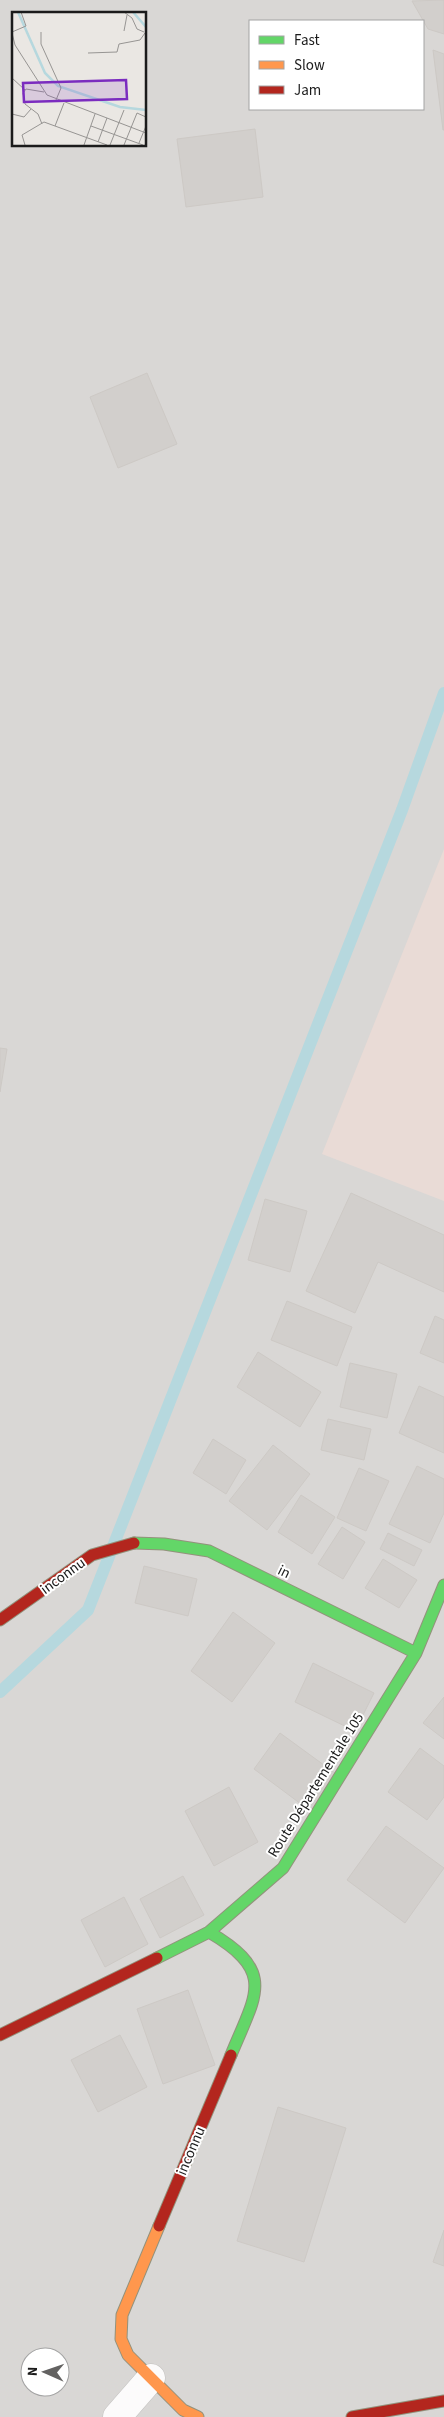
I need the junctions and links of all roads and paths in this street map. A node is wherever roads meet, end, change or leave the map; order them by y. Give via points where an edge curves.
1 (133, 1544) joint
2 (444, 1585) edge
3 (0, 1620) edge
4 (416, 1653) junction
5 (209, 1932) junction
6 (0, 2035) edge
7 (151, 2378) junction
8 (444, 2401) edge
9 (116, 2417) edge
10 (198, 2417) edge
11 (352, 2417) edge

1 - 3 street, inconnu via 92,1555
1 - 4 street, in via 164,1544 209,1551
2 - 4 street, Route Départementale 105
4 - 5 street, Route Départementale 105 via 283,1868
5 - 6 street, Route Départementale 105
5 - 7 street, inconnu via 242,1952 255,1976 255,1997 122,2315 121,2339 128,2355
7 - 9 street
7 - 10 street, inconnu via 184,2410
8 - 11 street

